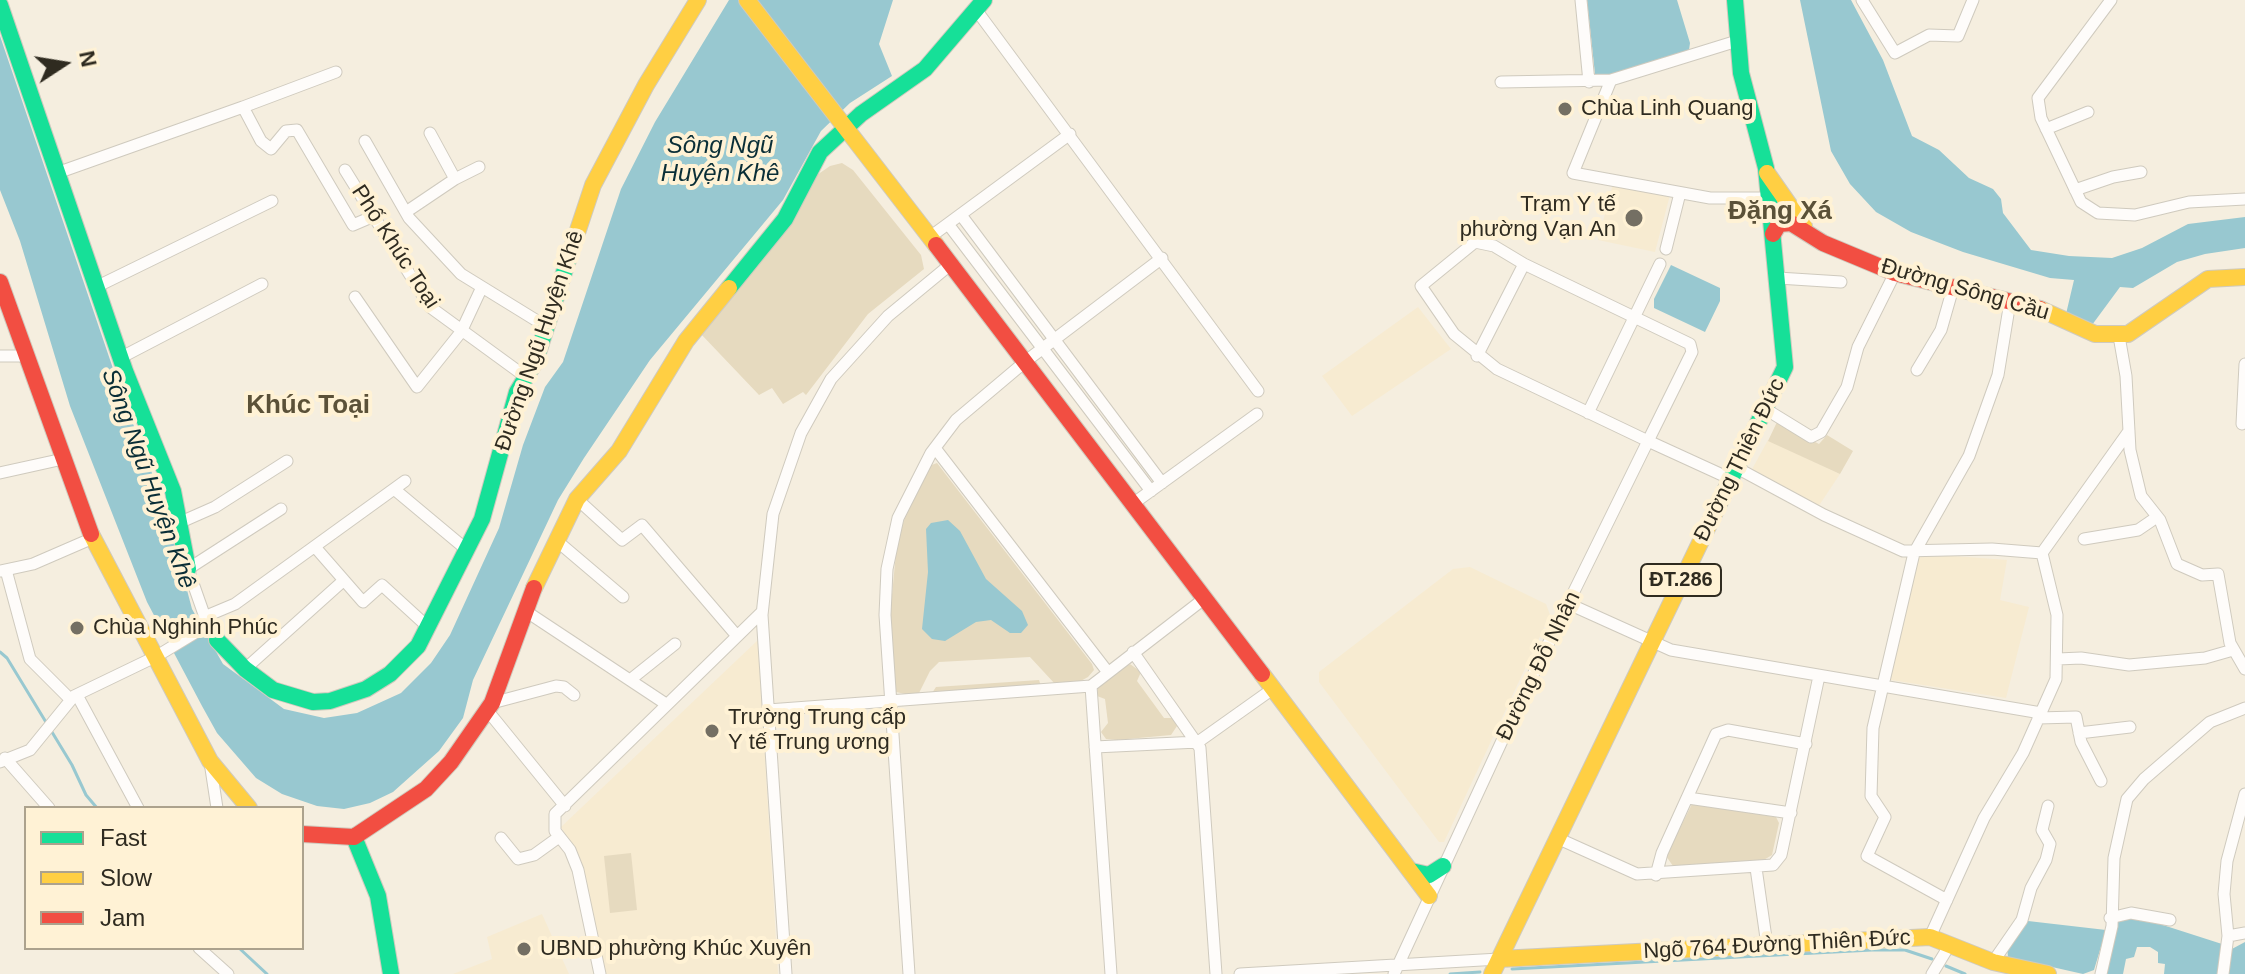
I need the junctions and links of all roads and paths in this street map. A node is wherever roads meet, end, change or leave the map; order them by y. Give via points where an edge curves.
1 (698, 0) edge
2 (747, 0) edge
3 (1581, 0) edge
4 (1735, 0) edge
5 (1862, 0) edge
6 (2111, 0) edge
7 (1968, 1) edge
8 (0, 5) edge
9 (980, 6) edge
10 (1737, 41) junction
11 (336, 72) dead end
12 (1611, 80) junction
13 (1501, 82) dead end
14 (1589, 82) junction
15 (243, 107) junction
16 (2088, 112) dead end
17 (841, 123) junction
18 (2046, 129) junction
19 (430, 133) dead end
20 (1070, 134) junction
21 (365, 141) dead end
22 (479, 167) dead end
23 (1766, 168) junction
24 (345, 170) dead end
25 (2141, 172) dead end
26 (57, 173) junction
27 (455, 179) junction
28 (2075, 190) junction
29 (1680, 193) junction
30 (1769, 198) junction
31 (2245, 199) edge
32 (272, 201) dead end
33 (406, 212) junction
34 (961, 215) junction
35 (374, 216) junction
36 (948, 224) junction
37 (1773, 234) junction
38 (1813, 236) junction
39 (930, 237) junction
40 (1666, 249) dead end
41 (1162, 258) junction
42 (951, 264) junction
43 (1524, 264) junction
44 (1660, 264) dead end
45 (1895, 273) junction
46 (2245, 277) edge
47 (1778, 278) junction
48 (0, 282) edge
49 (1841, 282) dead end
50 (262, 284) dead end
51 (96, 287) junction
52 (482, 287) junction
53 (1953, 288) junction
54 (355, 297) dead end
55 (2010, 302) junction
56 (1636, 316) junction
57 (547, 327) junction
58 (461, 332) junction
59 (2119, 336) junction
60 (1054, 339) junction
61 (1043, 348) junction
62 (0, 356) edge
63 (24, 356) junction
64 (1477, 356) junction
65 (120, 358) junction
66 (1026, 361) junction
67 (2245, 364) edge
68 (1917, 370) dead end
69 (526, 377) junction
70 (1258, 391) dead end
71 (1767, 410) junction
72 (1588, 413) junction
73 (1257, 414) dead end
74 (2242, 424) dead end
75 (2129, 431) junction
76 (1648, 441) junction
77 (935, 448) junction
78 (63, 459) junction
79 (287, 461) dead end
80 (0, 473) edge
81 (1734, 474) junction
82 (405, 481) dead end
83 (1162, 483) junction
84 (394, 489) junction
85 (1151, 491) junction
86 (577, 499) junction
87 (1134, 503) junction
88 (281, 509) dead end
89 (2157, 517) junction
90 (181, 522) junction
91 (93, 538) junction
92 (2084, 539) dead end
93 (557, 541) junction
94 (315, 547) junction
95 (467, 550) junction
96 (1914, 553) junction
97 (2042, 553) junction
98 (188, 569) junction
99 (3, 571) edge
100 (343, 581) junction
101 (623, 597) dead end
102 (1205, 598) junction
103 (1569, 604) junction
104 (524, 610) junction
105 (762, 612) junction
106 (206, 621) junction
107 (429, 628) junction
108 (737, 636) junction
109 (217, 640) joint
110 (1651, 640) junction
111 (675, 644) dead end
112 (2233, 650) junction
113 (1133, 652) junction
114 (157, 656) junction
115 (2058, 659) junction
116 (245, 669) junction
117 (2245, 669) edge
118 (1107, 671) junction
119 (1819, 676) junction
120 (630, 680) junction
121 (1091, 686) junction
122 (1881, 686) junction
123 (1274, 688) junction
124 (574, 695) dead end
125 (71, 699) junction
126 (891, 701) junction
127 (666, 704) junction
128 (489, 706) junction
129 (2245, 708) edge
130 (768, 710) junction
131 (2040, 716) junction
132 (2130, 727) dead end
133 (2079, 733) junction
134 (1198, 742) junction
135 (1806, 744) junction
136 (1095, 747) junction
137 (2, 760) edge
138 (210, 761) junction
139 (2101, 781) dead end
140 (2245, 794) edge
141 (1688, 798) junction
142 (47, 806) edge
143 (137, 806) edge
144 (217, 806) edge
145 (247, 806) edge
146 (565, 806) junction
147 (2048, 806) dead end
148 (1791, 813) junction
149 (304, 834) edge
150 (354, 837) junction
151 (559, 837) junction
152 (501, 838) dead end
153 (1557, 838) junction
154 (1443, 866) junction
155 (1756, 868) junction
156 (1411, 871) junction
157 (1656, 875) junction
158 (1429, 896) junction
159 (1947, 900) junction
160 (2110, 918) junction
161 (2170, 920) dead end
162 (2245, 933) edge
163 (2228, 936) junction
164 (1930, 937) junction
165 (1767, 945) junction
166 (1949, 946) junction
167 (201, 950) edge
168 (1993, 962) junction
169 (1496, 966) edge
170 (1396, 968) edge
171 (228, 974) edge
172 (391, 974) edge
173 (600, 974) edge
174 (786, 974) edge
175 (909, 974) edge
176 (1111, 974) edge
177 (1216, 974) edge
178 (1240, 974) edge
179 (1932, 974) edge
180 (2048, 974) edge
181 (2101, 974) edge
182 (2223, 974) edge

1 - 57 street, Đường Ngũ Huyện Khê via 593,185
2 - 17 street
3 - 14 street
4 - 10 street, Đường Thiên Đức / ĐT.286
5 - 7 street via 1895,53 1929,35 1958,36
6 - 18 street via 2042,89 2038,106
8 - 26 street, Đường Ngũ Huyện Khê
9 - 17 street via 925,69
9 - 20 street
10 - 12 street
10 - 23 street, Đường Thiên Đức / ĐT.286
11 - 15 street
12 - 14 street
12 - 29 street via 1573,173
13 - 14 street
15 - 26 street
15 - 35 street via 271,149 286,131 297,130 353,225
16 - 18 street
17 - 39 street
17 - 86 street via 785,219 686,341 619,451
18 - 28 street
19 - 27 street
20 - 34 street
20 - 41 street
21 - 33 street
22 - 27 street
23 - 30 street, Đường Thiên Đức / ĐT.286
23 - 38 street, Đường Sông Cầu
24 - 35 street, Phố Khúc Toại
25 - 28 street
26 - 51 street, Đường Ngũ Huyện Khê
27 - 33 street
28 - 31 street via 2086,207 2113,215 2149,214 2202,200
29 - 30 street
29 - 40 street
30 - 37 street, Đường Thiên Đức / ĐT.286
32 - 51 street
33 - 52 street via 461,274
34 - 36 street
34 - 60 street
35 - 58 street, Phố Khúc Toại via 430,307
36 - 39 street
36 - 61 street
37 - 38 street, Đường Sông Cầu via 1788,222
37 - 47 street, Đường Thiên Đức / ĐT.286
38 - 45 street, Đường Sông Cầu
39 - 42 street
41 - 60 street
41 - 70 street
42 - 66 street
42 - 105 street via 859,345 809,416 773,514
43 - 56 street
43 - 64 street
43 - 64 street via 1479,241 1421,286 1454,334
44 - 56 street
45 - 53 street, Đường Sông Cầu
45 - 71 street via 1858,347 1847,387 1821,432 1811,437
46 - 59 street via 2208,279
47 - 49 street
47 - 71 street, Đường Thiên Đức / ĐT.286 via 1786,358
48 - 63 street
50 - 65 street
51 - 65 street, Đường Ngũ Huyện Khê
52 - 57 street
52 - 58 street
53 - 55 street, Đường Sông Cầu
53 - 68 street via 1941,330
54 - 58 street via 417,387
55 - 59 street, Đường Sông Cầu via 2051,312 2095,334
55 - 96 street via 1998,375 1969,456
56 - 72 street
56 - 76 street, Đường Đỗ Nhân via 1692,348
57 - 69 street, Đường Ngũ Huyện Khê
58 - 69 street, Phố Khúc Toại
59 - 75 street
60 - 61 street
60 - 83 street
61 - 66 street
61 - 85 street
62 - 63 street
63 - 78 street
64 - 72 street
65 - 90 street, Đường Ngũ Huyện Khê
66 - 77 street via 956,420
66 - 87 street
67 - 74 street
69 - 95 street, Đường Ngũ Huyện Khê via 517,392 482,519
71 - 81 street, Đường Thiên Đức / ĐT.286
72 - 76 street
73 - 83 street
75 - 89 street via 2141,496
75 - 97 street
76 - 81 street
76 - 103 street, Đường Đỗ Nhân
77 - 118 street
77 - 126 street via 906,499 890,549 885,615
78 - 80 street
78 - 91 street
79 - 90 street
81 - 96 street
81 - 110 street, Đường Thiên Đức / ĐT.286
82 - 84 street
83 - 85 street
84 - 94 street
84 - 95 street
85 - 87 street
86 - 93 street
86 - 108 street via 622,540 642,525
87 - 102 street
88 - 98 street
89 - 92 street via 2138,530
89 - 112 street via 2177,564 2202,575 2218,574
90 - 98 street, Đường Ngũ Huyện Khê
91 - 99 street
91 - 114 street
93 - 101 street
93 - 104 street
94 - 100 street
94 - 106 street
95 - 107 street, Đường Ngũ Huyện Khê
96 - 97 street
96 - 122 street
97 - 115 street via 2057,615
98 - 106 street, Đường Ngũ Huyện Khê
99 - 125 street via 30,659
100 - 107 street via 363,602 382,585
100 - 116 street
102 - 113 street
102 - 123 street
103 - 110 street
103 - 154 street, Đường Đỗ Nhân
104 - 120 street
104 - 128 street
105 - 108 street
105 - 130 street
106 - 109 street, Đường Ngũ Huyện Khê
106 - 114 street
107 - 116 street, Đường Ngũ Huyện Khê via 390,674 330,701 297,700
108 - 127 street
109 - 116 street, Đường Ngũ Huyện Khê
110 - 119 street via 1671,650
110 - 153 street, Đường Thiên Đức / ĐT.286
111 - 120 street
112 - 115 street via 2129,665
112 - 117 street
113 - 118 street
113 - 134 street
114 - 125 street
114 - 138 street
115 - 131 street via 2056,679
118 - 121 street
119 - 122 street
119 - 135 street
120 - 127 street
121 - 126 street
121 - 136 street
122 - 131 street
122 - 159 street via 1873,728 1871,796 1885,817 1867,856
123 - 134 street
123 - 156 street
124 - 128 street via 556,686
125 - 137 street via 30,750
125 - 143 street
126 - 130 street
126 - 175 street
127 - 146 street
128 - 146 street
128 - 150 street via 426,789
129 - 160 street via 2210,722 2127,799 2114,858
130 - 174 street
131 - 133 street via 2076,717
131 - 159 street
132 - 133 street
133 - 139 street
134 - 136 street
134 - 177 street via 1204,763
135 - 141 street via 1721,731
135 - 148 street
136 - 176 street
137 - 142 street
138 - 144 street
138 - 145 street
140 - 163 street via 2227,861
141 - 148 street
141 - 157 street
146 - 151 street via 555,814
147 - 168 street via 2042,830 2050,844 2046,860 2022,920
148 - 155 street via 1778,861
149 - 150 street
150 - 172 street via 378,896
151 - 152 street via 534,855 518,859
151 - 173 street via 578,870
153 - 157 street via 1624,870
153 - 169 street, Đường Thiên Đức / ĐT.286
154 - 156 street via 1429,875
154 - 158 street, Đường Đỗ Nhân
155 - 157 street
155 - 165 street
156 - 158 street
158 - 170 street, Đường Đỗ Nhân
159 - 164 street
160 - 161 street via 2131,913
160 - 181 street
162 - 163 street
163 - 182 street
164 - 165 street, Ngõ 764 Đường Thiên Đức
164 - 166 street, Ngõ 764 Đường Thiên Đức
165 - 169 street, Ngõ 764 Đường Thiên Đức
166 - 168 street, Ngõ 764 Đường Thiên Đức
166 - 179 street
167 - 171 street
168 - 180 street, Ngõ 764 Đường Thiên Đức
169 - 170 street
170 - 178 street

